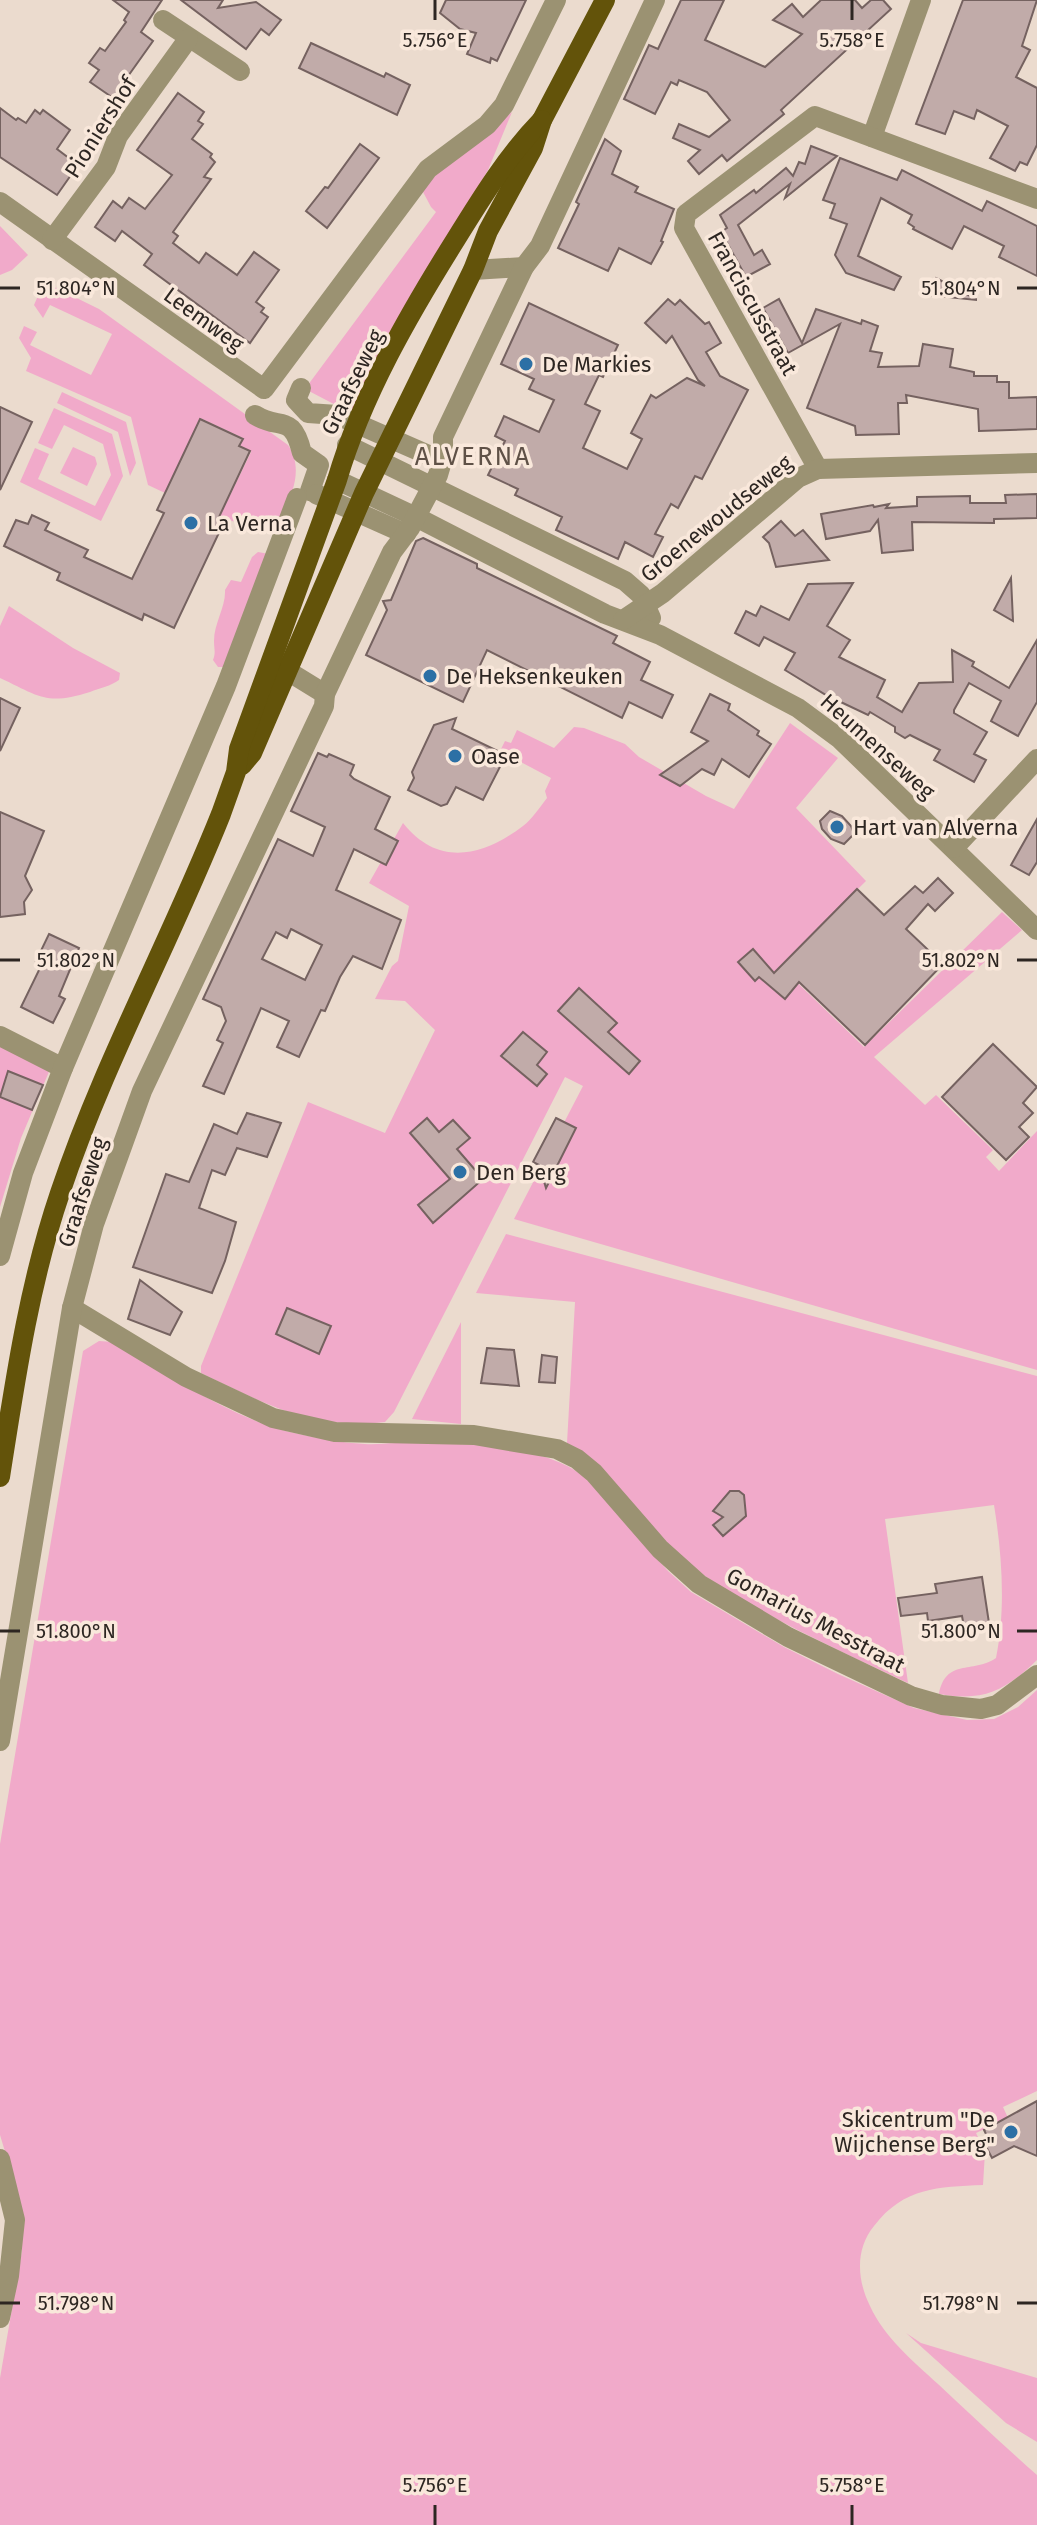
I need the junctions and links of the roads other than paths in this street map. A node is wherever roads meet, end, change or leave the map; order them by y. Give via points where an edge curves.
1 (556, 0) edge
2 (605, 0) edge
3 (655, 0) edge
4 (921, 0) edge
5 (163, 20) dead end
6 (188, 39) junction
7 (240, 71) dead end
8 (542, 120) junction
9 (872, 137) junction
10 (1037, 199) edge
11 (0, 202) edge
12 (52, 240) junction
13 (524, 267) junction
14 (473, 270) junction
15 (301, 388) dead end
16 (308, 413) junction
17 (255, 415) dead end
18 (357, 423) junction
19 (296, 435) junction
20 (389, 439) junction
21 (347, 445) junction
22 (379, 460) junction
23 (442, 461) junction
24 (1037, 463) edge
25 (818, 469) junction
26 (337, 480) junction
27 (440, 489) junction
28 (303, 492) junction
29 (329, 500) junction
30 (359, 502) junction
31 (418, 525) junction
32 (646, 605) junction
33 (623, 620) junction
34 (660, 635) junction
35 (286, 670) junction
36 (226, 686) junction
37 (259, 693) junction
38 (325, 694) junction
39 (1037, 759) edge
40 (236, 772) junction
41 (954, 848) junction
42 (1037, 930) edge
43 (0, 1036) edge
44 (63, 1068) junction
45 (0, 1256) edge
46 (72, 1308) junction
47 (0, 1477) edge
48 (1037, 1675) edge
49 (0, 1741) edge
50 (0, 2159) edge
51 (0, 2318) edge

1 - 12 street, Leemweg via 504,105 487,125 428,169 264,389
2 - 8 main road, Graafseweg
3 - 13 street, Graafseweg via 540,246
4 - 9 street
5 - 6 street
6 - 7 street
6 - 12 street, Pioniershof
8 - 14 main road, Graafseweg
8 - 18 main road, Graafseweg via 520,143 438,269
9 - 10 street, Franciscusstraat
9 - 25 street, Franciscusstraat via 815,116 686,214 684,228
11 - 12 street, Leemweg
13 - 14 street
13 - 23 street, Graafseweg via 443,437
14 - 20 main road, Graafseweg
15 - 16 street via 296,400
16 - 18 street
16 - 19 street
17 - 19 street via 284,424
18 - 20 street
18 - 21 main road, Graafseweg
19 - 28 street via 302,453 319,465
20 - 22 main road, Graafseweg
20 - 23 street
21 - 22 street
21 - 26 main road, Graafseweg
22 - 27 street
22 - 30 main road, Graafseweg
23 - 27 street, Graafseweg
24 - 25 street, Groenewoudseweg
25 - 32 street, Groenewoudseweg via 798,478
26 - 29 main road, Graafseweg
26 - 30 street, Heumenseweg
27 - 31 street, Graafseweg
27 - 32 street via 625,581
28 - 29 street
28 - 36 street
29 - 30 street
29 - 37 main road, Graafseweg
30 - 31 street, Heumenseweg
30 - 35 main road, Graafseweg
31 - 33 street, Heumenseweg
31 - 38 street, Graafseweg via 383,571
32 - 33 street, Groenewoudseweg
32 - 34 street
33 - 34 street, Heumenseweg
34 - 41 street, Heumenseweg via 819,722
35 - 38 street
35 - 40 main road, Graafseweg via 252,753
36 - 37 street
36 - 44 street
37 - 40 main road, Graafseweg
38 - 46 street, Graafseweg via 324,706 142,1091 94,1224
39 - 41 street
40 - 47 main road, Graafseweg via 207,849 100,1085 60,1194 24,1332
41 - 42 street, Heumenseweg
43 - 44 street
44 - 45 street via 23,1173
46 - 48 street, Gomarius Messtraat via 186,1377 284,1421 335,1432 474,1435 557,1449 594,1473 660,1549 699,1584 788,1637 911,1696 981,1709 1006,1699
46 - 49 street, Graafseweg
50 - 51 street via 15,2220

